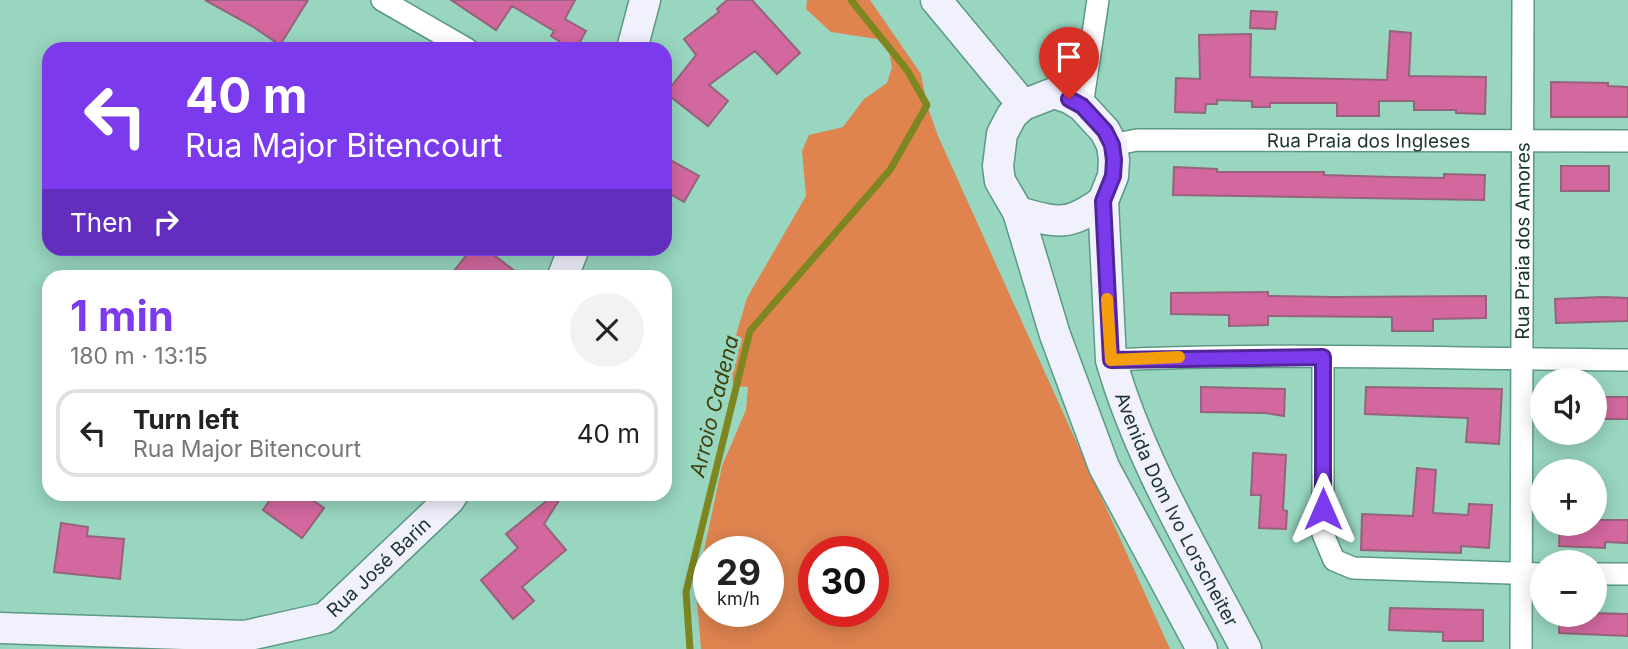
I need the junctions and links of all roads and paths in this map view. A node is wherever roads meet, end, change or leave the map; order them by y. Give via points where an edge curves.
1 (382, 0) edge
2 (645, 0) edge
3 (936, 0) edge
4 (1098, 0) edge
5 (1523, 0) edge
6 (455, 42) edge
7 (634, 42) edge
8 (1023, 105) junction
9 (1082, 106) junction
10 (1522, 141) junction
11 (1628, 141) edge
12 (1112, 145) junction
13 (1103, 201) junction
14 (1018, 212) junction
15 (1323, 357) junction
16 (1522, 359) junction
17 (1111, 360) junction
18 (1628, 360) edge
19 (448, 501) edge
20 (1531, 550) edge
21 (1530, 574) edge
22 (1607, 574) edge
23 (1628, 574) edge
24 (1530, 588) edge
25 (0, 628) edge
26 (1202, 649) edge
27 (1246, 649) edge
28 (1521, 649) edge

1 - 6 street
2 - 7 main road
3 - 8 main road
4 - 9 street
5 - 10 street, Rua Praia dos Amores
8 - 9 main road via 1054,93
8 - 14 main road, Avenida Dom Ivo Lorscheiter via 1002,134 998,166 1000,181
9 - 12 main road
10 - 11 street, Rua Praia dos Ingleses
10 - 12 street, Rua Praia dos Ingleses via 1138,140
10 - 16 street, Rua Praia dos Amores
12 - 13 main road, Avenida Dom Ivo Lorscheiter via 1113,176
13 - 14 main road via 1059,222
13 - 17 main road, Avenida Dom Ivo Lorscheiter
14 - 26 main road, Avenida Dom Ivo Lorscheiter via 1062,357 1104,467
15 - 16 street
15 - 17 street
15 - 21 street via 1323,534 1334,560 1353,568
16 - 18 street
16 - 20 street, Rua Praia dos Amores
17 - 27 main road, Avenida Dom Ivo Lorscheiter via 1152,466
19 - 25 main road, Rua José Barin via 325,618 245,636
22 - 23 street
24 - 28 street, Rua Praia dos Amores

